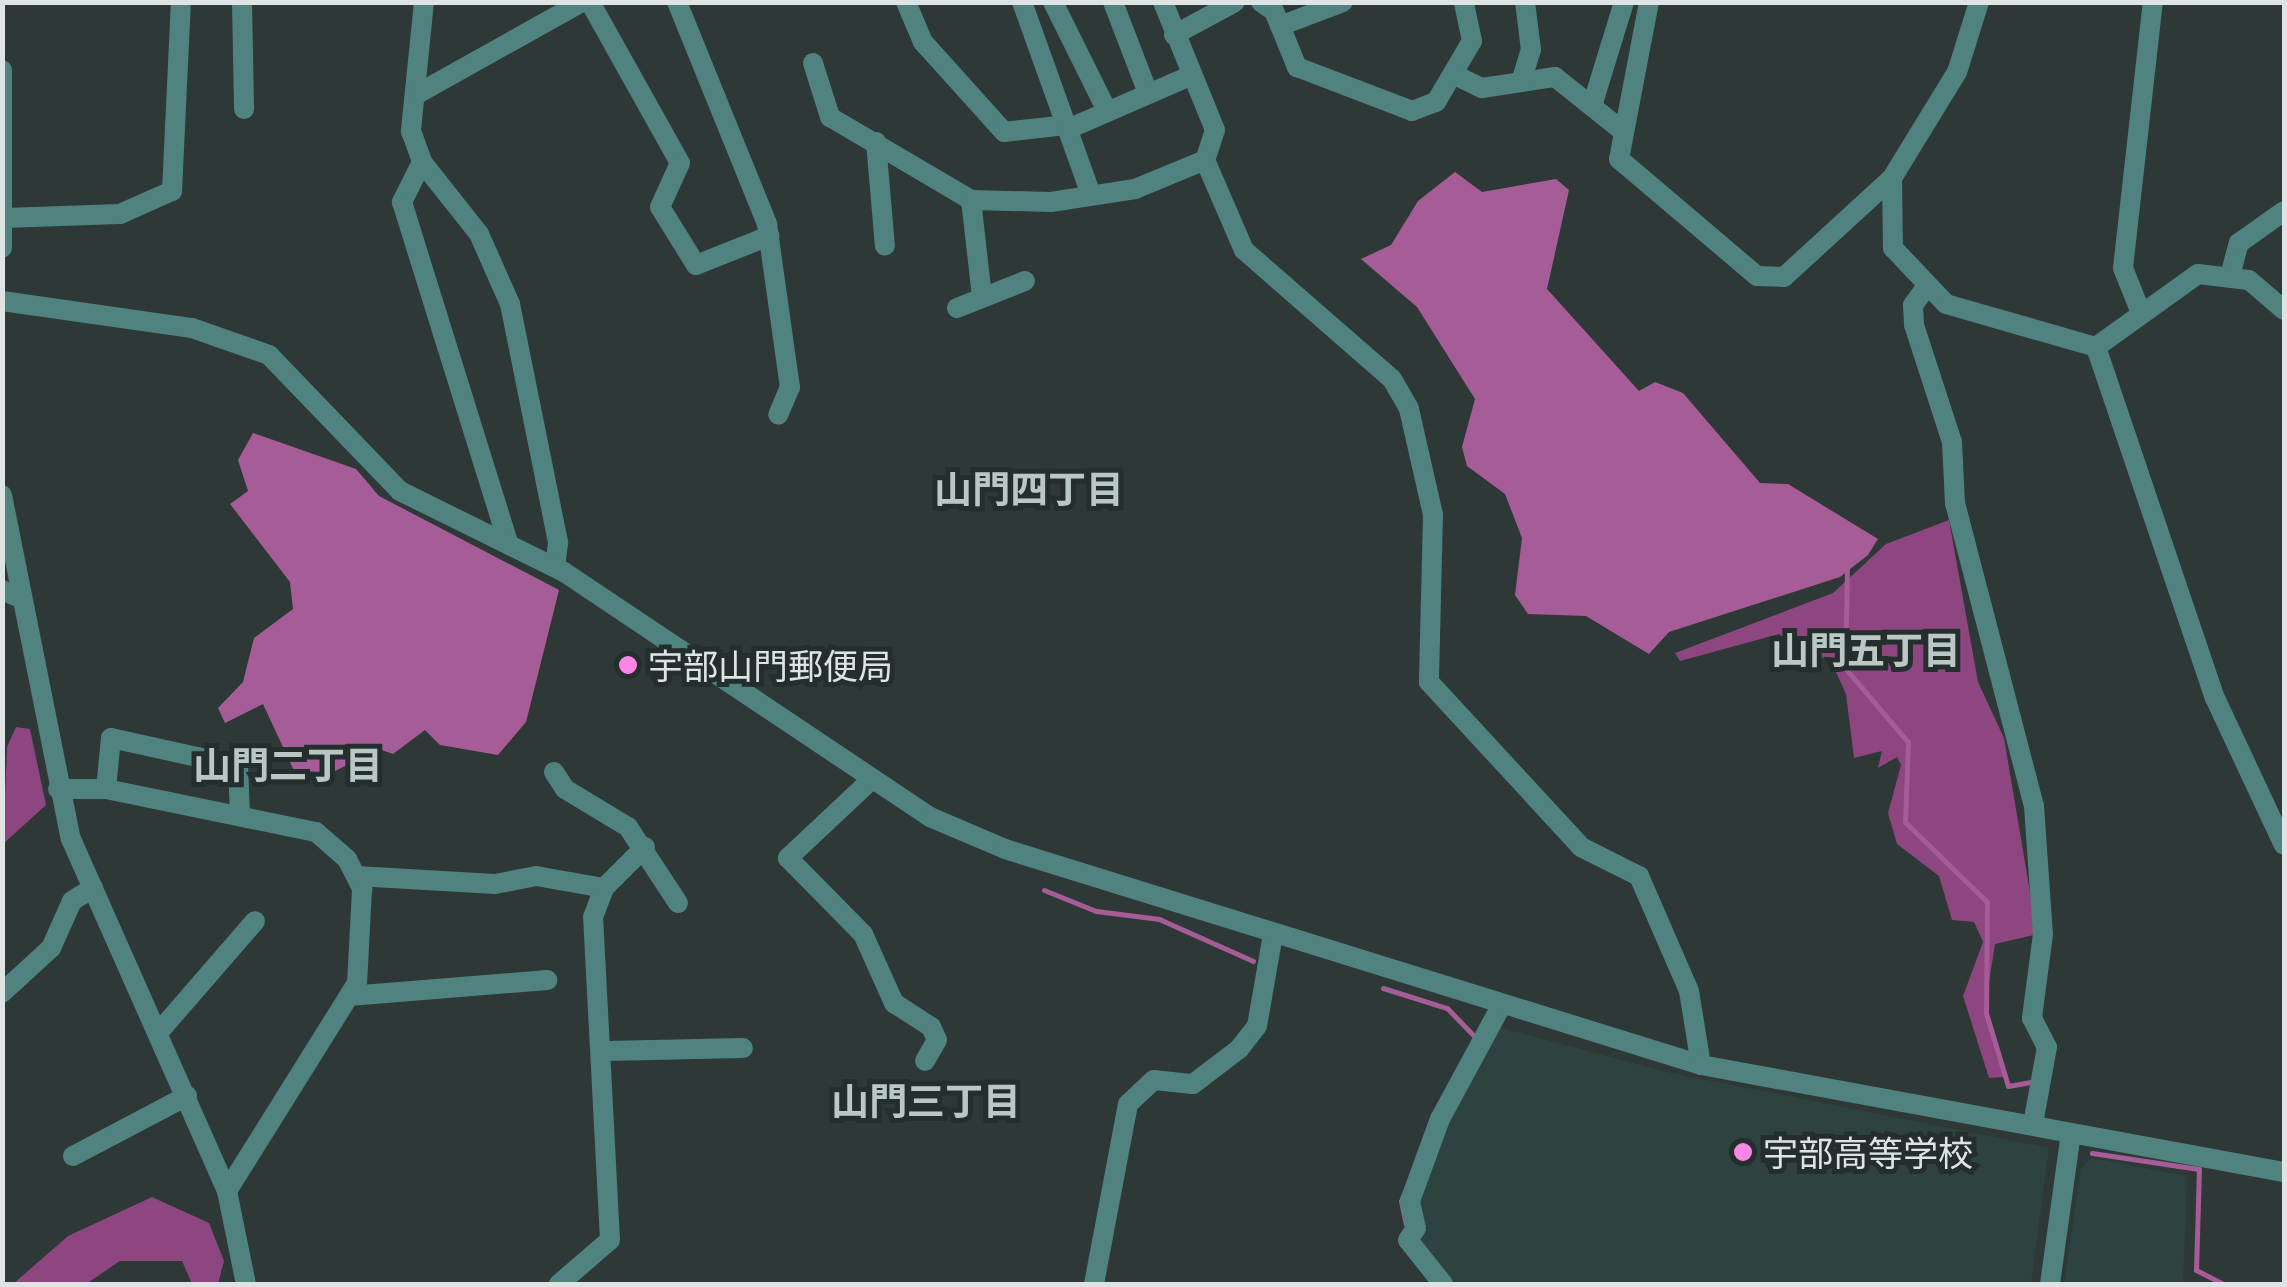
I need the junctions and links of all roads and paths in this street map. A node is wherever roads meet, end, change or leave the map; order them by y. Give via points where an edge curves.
1 (181, 2) edge
2 (242, 2) edge
3 (424, 2) edge
4 (586, 2) edge
5 (677, 2) edge
6 (906, 2) edge
7 (1022, 2) edge
8 (1053, 2) edge
9 (1113, 2) edge
10 (1164, 2) edge
11 (1235, 2) edge
12 (1261, 2) edge
13 (1344, 2) edge
14 (1464, 2) edge
15 (1525, 2) edge
16 (1624, 2) edge
17 (1649, 2) edge
18 (1979, 2) edge
19 (2153, 2) edge
20 (1280, 26) junction
21 (1174, 35) junction
22 (813, 63) dead end
23 (2, 70) edge
24 (1455, 75) junction
25 (1190, 76) junction
26 (1521, 82) junction
27 (418, 93) junction
28 (1148, 93) junction
29 (1592, 106) junction
30 (244, 109) dead end
31 (1107, 111) junction
32 (1067, 127) junction
33 (1619, 128) junction
34 (876, 142) junction
35 (1205, 160) junction
36 (422, 162) junction
37 (1892, 178) junction
38 (1091, 196) junction
39 (971, 200) junction
40 (2284, 211) edge
41 (4, 218) edge
42 (768, 236) junction
43 (884, 246) dead end
44 (2, 248) edge
45 (2230, 272) junction
46 (1025, 281) dead end
47 (1924, 290) junction
48 (982, 296) junction
49 (2, 301) edge
50 (957, 308) dead end
51 (2284, 310) edge
52 (2141, 313) junction
53 (2096, 347) junction
54 (778, 414) dead end
55 (2, 496) edge
56 (509, 544) junction
57 (555, 567) junction
58 (12, 595) edge
59 (554, 772) dead end
60 (872, 780) junction
61 (58, 789) junction
62 (106, 789) junction
63 (240, 816) junction
64 (2284, 845) edge
65 (645, 847) junction
66 (356, 876) junction
67 (93, 888) junction
68 (604, 888) junction
69 (678, 902) dead end
70 (255, 921) dead end
71 (1272, 934) junction
72 (13, 964) edge
73 (547, 980) dead end
74 (2, 993) edge
75 (348, 996) junction
76 (1500, 1008) junction
77 (158, 1033) junction
78 (743, 1048) dead end
79 (606, 1051) junction
80 (925, 1061) dead end
81 (1701, 1065) junction
82 (187, 1096) junction
83 (2032, 1124) junction
84 (2071, 1133) junction
85 (73, 1156) dead end
86 (2284, 1172) edge
87 (226, 1190) junction
88 (246, 1284) edge
89 (559, 1284) edge
90 (1094, 1284) edge
91 (1443, 1284) edge
92 (2050, 1284) edge

1 - 41 street via 172,192 120,214
2 - 30 street
3 - 27 street via 415,38
4 - 27 street
4 - 42 street via 680,163 660,207 696,265
5 - 42 street
6 - 32 street via 922,42 1004,132
7 - 32 street
8 - 31 street
9 - 28 street
10 - 21 street
11 - 21 street
12 - 20 street
13 - 20 street
14 - 24 street via 1472,41
15 - 26 street via 1531,50
16 - 29 street
17 - 33 street
18 - 37 street via 1957,72
19 - 52 street via 2122,268
20 - 24 street via 1297,67 1412,111 1436,102
21 - 25 street
22 - 34 street via 830,117
23 - 41 street
24 - 26 street via 1482,88
25 - 28 street
25 - 35 street via 1214,130
26 - 29 street via 1554,77
27 - 36 street via 412,131
28 - 31 street
29 - 33 street
31 - 32 street
32 - 38 street
33 - 37 street via 1620,159 1757,276 1774,280
34 - 39 street
34 - 43 street
35 - 38 street
35 - 81 street via 1244,250 1392,379 1409,409 1433,514 1429,682 1581,847 1639,876 1689,991
36 - 56 street via 402,202
36 - 57 street via 479,234 510,304 558,543
37 - 47 street via 1893,248
38 - 39 street
39 - 48 street
40 - 45 street via 2239,243
41 - 44 street
42 - 54 street via 790,387
45 - 51 street
45 - 52 street via 2198,274
46 - 48 street
47 - 53 street
47 - 83 street via 1912,305 1914,325 1952,442 1954,503 2034,806 2044,934 2032,1018 2047,1047
48 - 50 street
49 - 56 street via 249,345 290,370 400,491
52 - 53 street
53 - 64 street via 2214,698
55 - 58 street
56 - 57 street
57 - 60 street
58 - 61 street
59 - 65 street
60 - 71 street via 1005,849
60 - 80 street via 788,858 863,934 894,1003 931,1027 938,1040
61 - 62 street
61 - 67 street
62 - 63 street
62 - 63 street via 111,738 238,766
63 - 66 street via 316,832
65 - 68 street
65 - 69 street
66 - 68 street via 494,884 536,876
66 - 75 street via 364,957
67 - 72 street via 72,901 51,948
67 - 77 street
68 - 79 street via 592,939
70 - 77 street
71 - 76 street
71 - 90 street via 1257,1026 1238,1049 1194,1084 1154,1080 1128,1104
72 - 74 street
73 - 75 street
75 - 87 street
76 - 81 street
76 - 91 street via 1437,1126 1410,1201 1411,1237
77 - 82 street
78 - 79 street
79 - 89 street via 610,1240
81 - 83 street
82 - 85 street
82 - 87 street
83 - 84 street
84 - 86 street
84 - 92 street
87 - 88 street

